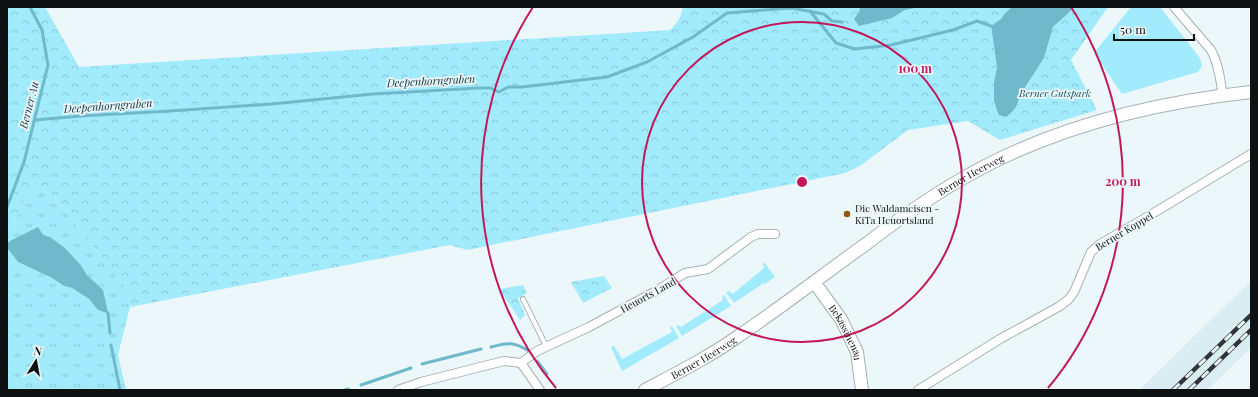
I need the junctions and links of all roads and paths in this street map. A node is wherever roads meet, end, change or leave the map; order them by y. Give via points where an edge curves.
1 (1176, 8) edge
2 (1251, 92) edge
3 (1223, 95) junction
4 (1251, 154) edge
5 (775, 234) dead end
6 (814, 282) junction
7 (523, 299) dead end
8 (546, 347) junction
9 (521, 363) junction
10 (398, 390) edge
11 (540, 390) edge
12 (645, 390) edge
13 (862, 390) edge
14 (918, 390) edge

1 - 3 street via 1211,50 1219,70
2 - 3 main road, Berner Heerweg
3 - 6 main road, Berner Heerweg via 1184,101 1097,122 1023,148 933,196
4 - 14 street, Berner Koppel via 1100,244 1091,252 1069,299
5 - 8 street, Heuorts Land via 758,234 751,237 708,269 685,273 589,327
6 - 12 main road, Berner Heerweg via 738,336
6 - 13 main road, Bekassinenau via 841,319 857,352
7 - 8 lane
8 - 9 street, Heuorts Land via 536,351
9 - 10 street via 504,361
9 - 11 street

